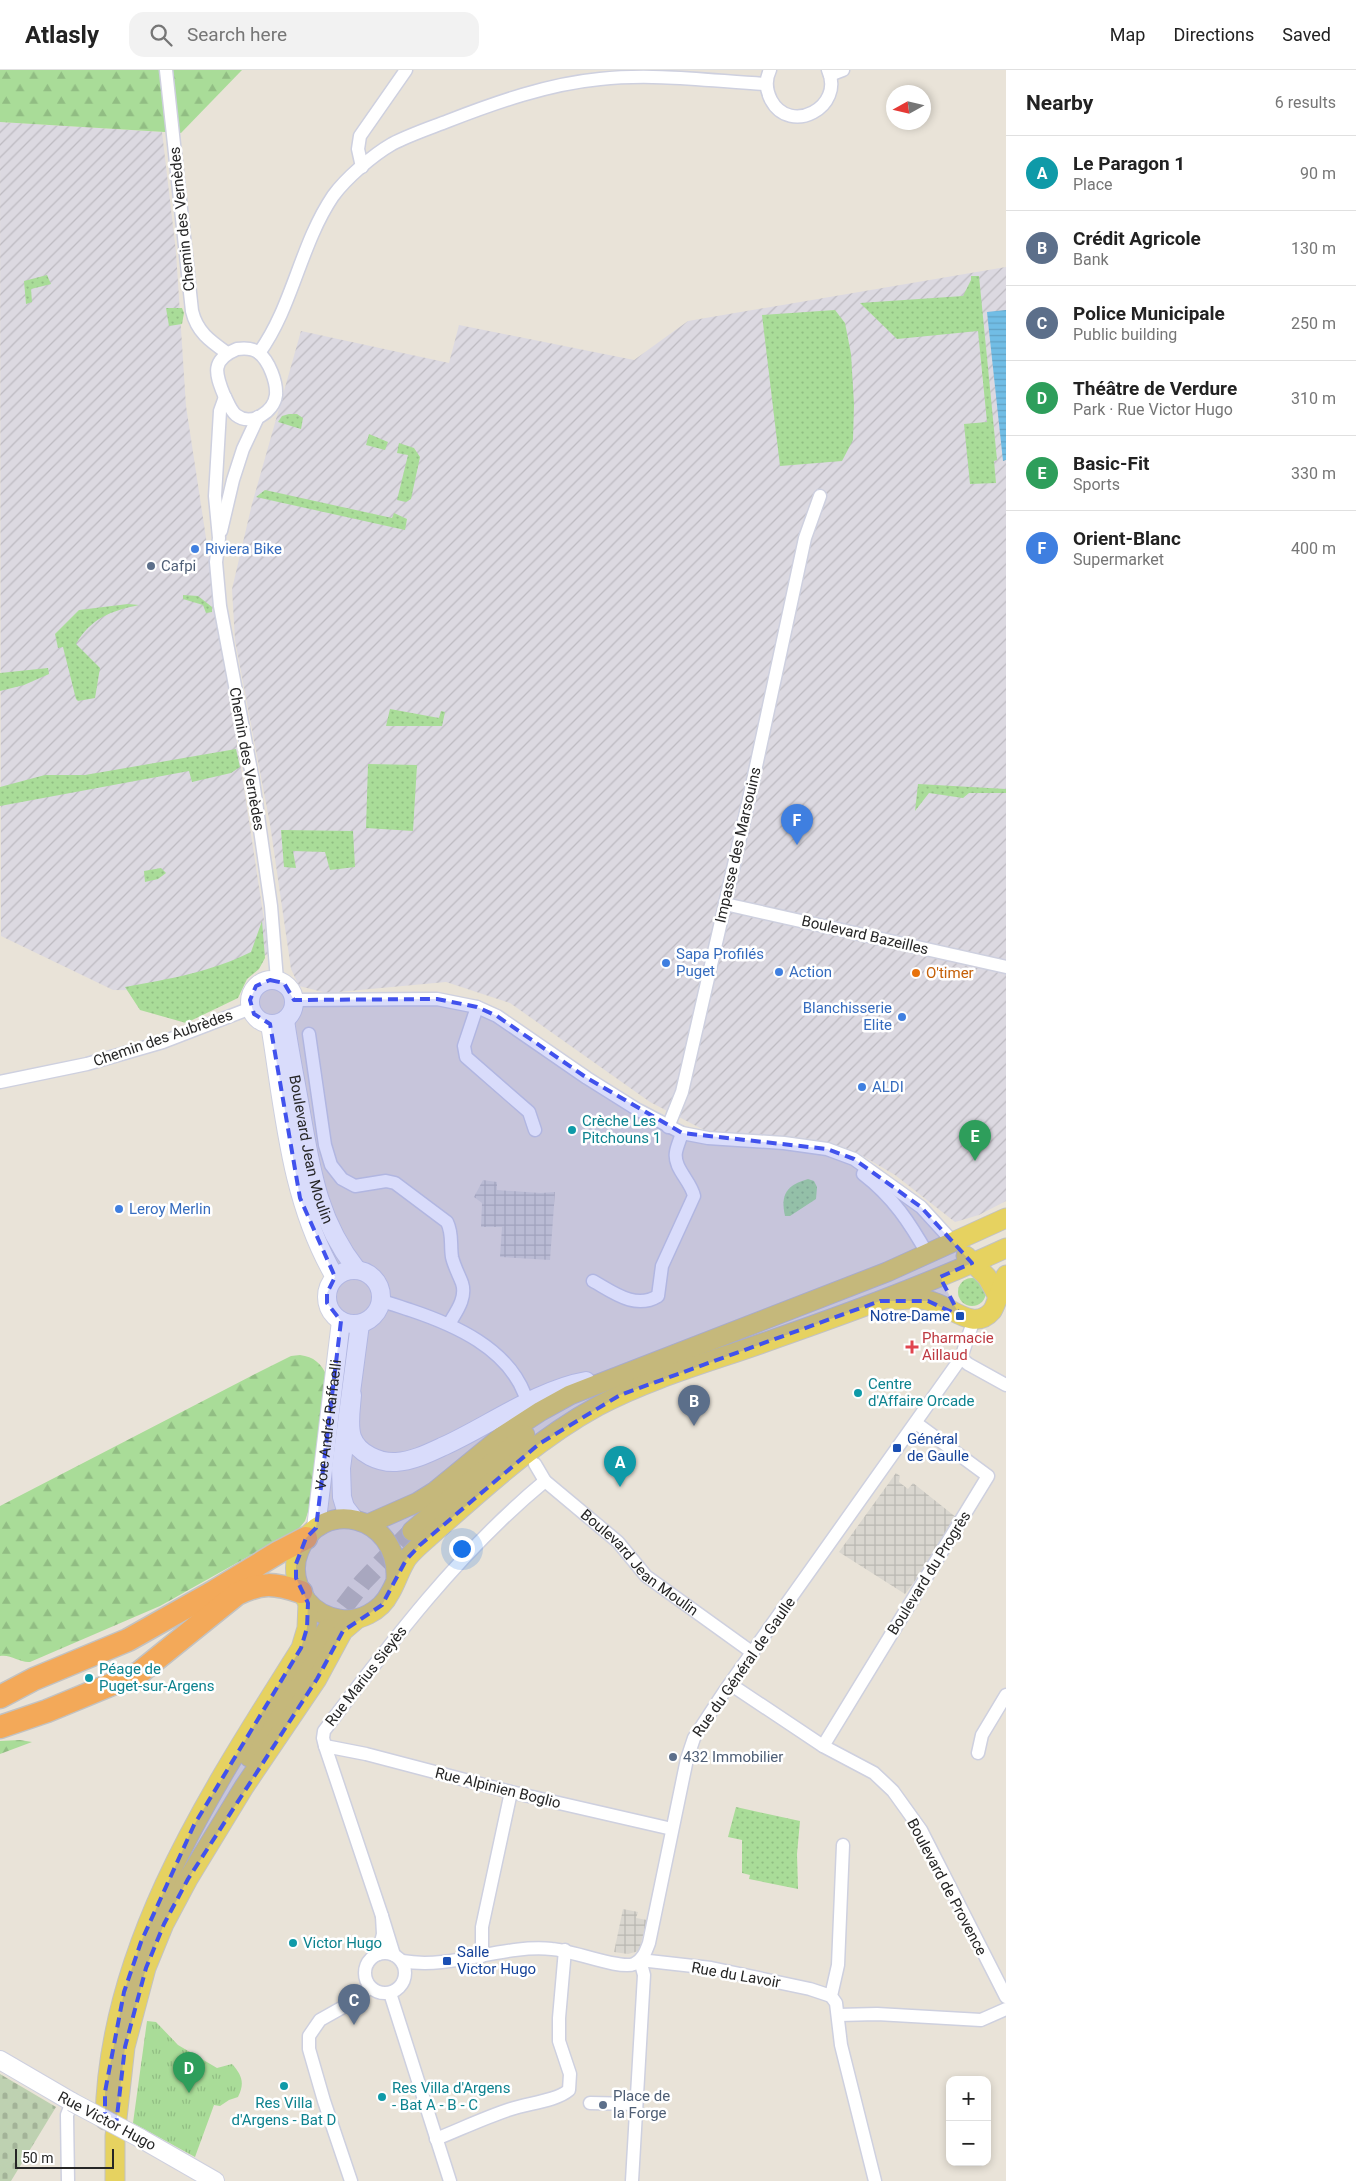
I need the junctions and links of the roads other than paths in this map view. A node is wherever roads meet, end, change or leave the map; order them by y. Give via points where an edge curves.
1 (166, 70) edge
2 (406, 70) edge
3 (770, 70) edge
4 (843, 70) edge
5 (829, 73) edge
6 (766, 84) junction
7 (362, 166) junction
8 (226, 353) junction
9 (259, 353) junction
10 (225, 397) junction
11 (258, 417) junction
12 (820, 496) dead end
13 (219, 538) junction
14 (725, 904) junction
15 (1006, 966) edge
16 (277, 980) junction
17 (294, 1000) junction
18 (476, 1007) junction
19 (251, 1008) junction
20 (278, 1022) junction
21 (309, 1034) dead end
22 (0, 1082) edge
23 (668, 1126) junction
24 (535, 1130) dead end
25 (682, 1133) junction
26 (1006, 1218) edge
27 (954, 1243) junction
28 (1006, 1248) edge
29 (928, 1255) junction
30 (972, 1263) junction
31 (358, 1270) junction
32 (1006, 1276) edge
33 (940, 1277) junction
34 (336, 1278) junction
35 (593, 1281) dead end
36 (1000, 1299) edge
37 (380, 1301) junction
38 (880, 1301) junction
39 (967, 1317) junction
40 (342, 1321) junction
41 (360, 1324) junction
42 (449, 1324) junction
43 (961, 1358) junction
44 (619, 1375) junction
45 (1006, 1385) edge
46 (352, 1395) junction
47 (525, 1395) dead end
48 (916, 1423) junction
49 (535, 1464) dead end
50 (545, 1481) junction
51 (362, 1522) junction
52 (412, 1531) tunnel mouth
53 (311, 1533) junction
54 (396, 1579) junction
55 (304, 1597) junction
56 (357, 1619) junction
57 (327, 1629) tunnel mouth
58 (753, 1652) junction
59 (730, 1684) junction
60 (1006, 1695) edge
61 (0, 1697) edge
62 (0, 1727) edge
63 (325, 1746) junction
64 (823, 1746) junction
65 (978, 1753) dead end
66 (510, 1792) junction
67 (672, 1829) junction
68 (843, 1845) dead end
69 (165, 1886) junction
70 (382, 1916) junction
71 (565, 1950) junction
72 (378, 1954) junction
73 (482, 1956) junction
74 (398, 1958) junction
75 (640, 1960) junction
76 (426, 1965) junction
77 (404, 1981) junction
78 (370, 1986) junction
79 (390, 1993) junction
80 (831, 1996) junction
81 (1006, 1997) edge
82 (1006, 2009) edge
83 (838, 2015) junction
84 (0, 2060) edge
85 (72, 2102) junction
86 (590, 2102) dead end
87 (636, 2104) junction
88 (436, 2139) junction
89 (68, 2181) edge
90 (105, 2181) edge
91 (115, 2181) edge
92 (216, 2181) edge
93 (351, 2181) edge
94 (450, 2181) edge
95 (632, 2181) edge
96 (875, 2181) edge

1 - 8 street, Chemin des Vernèdes via 192,311 200,332
2 - 7 street via 360,136 358,150
3 - 6 street
4 - 5 street
5 - 6 street via 832,85 829,96 823,106 804,117 782,112 768,95
6 - 7 street via 657,78 600,79 548,88 489,106 392,144
7 - 9 street via 334,195 316,225 279,319
8 - 9 street via 243,348
8 - 10 street via 220,360 217,376
9 - 11 street via 270,369 276,394 271,410
10 - 11 street via 237,416
10 - 13 street, Chemin des Vernèdes via 220,411 216,466
11 - 13 street, Chemin des Vernèdes via 243,449
12 - 14 street, Impasse des Marsouins via 805,538
13 - 16 street, Chemin des Vernèdes via 216,562 220,606 253,781 271,906
14 - 15 street, Boulevard Bazeilles
14 - 23 street, Impasse des Marsouins via 682,1092
16 - 17 street via 289,987
16 - 19 street via 256,986
17 - 18 street via 437,999
17 - 20 street via 291,1014
18 - 23 street via 498,1016 587,1078
18 - 24 street via 464,1046 466,1057 529,1112
19 - 20 street via 259,1019
19 - 22 street, Chemin des Aubrèdes via 163,1042 88,1064
20 - 31 street, Boulevard Jean Moulin via 322,1210 345,1255
20 - 34 street, Boulevard Jean Moulin via 300,1198
21 - 42 street via 325,1145 331,1165 342,1180 355,1186 386,1181 394,1183 447,1222 452,1231 452,1257 463,1294
23 - 25 street
25 - 27 street via 827,1149 854,1158 921,1207
25 - 29 street via 687,1140 708,1146 810,1153 846,1164 864,1174 889,1196 904,1214
25 - 35 street via 675,1154 676,1163 692,1186 694,1196 662,1266 658,1296 652,1300 630,1301
26 - 27 main road
27 - 29 main road
27 - 30 main road
28 - 30 main road
29 - 33 main road
29 - 44 main road
30 - 33 main road
30 - 36 main road via 987,1277
31 - 34 street via 342,1273
31 - 37 street via 378,1284
32 - 36 main road
33 - 38 main road
33 - 39 main road
34 - 40 street via 327,1293 327,1303 331,1312
36 - 39 main road via 984,1318
37 - 41 street via 374,1315
37 - 42 street
38 - 39 main road via 928,1301
38 - 54 main road via 675,1374 596,1407 539,1444 500,1476 420,1545 406,1560
39 - 43 street, Rue du Général de Gaulle
40 - 41 street
40 - 53 street, Voie André Raffaelli
41 - 46 street, Voie André Raffaelli
42 - 47 street via 466,1332 502,1361 519,1380
43 - 45 street
43 - 48 street, Rue du Général de Gaulle
44 - 46 street via 580,1382 554,1391 442,1447 397,1462 372,1457 357,1445 351,1431
44 - 51 main road via 541,1411 501,1437 434,1492 404,1510
44 - 52 main road via 522,1437
46 - 51 street, Voie André Raffaelli via 340,1487 345,1507
48 - 58 street, Rue du Général de Gaulle
48 - 64 street, Boulevard du Progrès via 988,1476
49 - 50 street, Boulevard Jean Moulin
50 - 58 street, Boulevard Jean Moulin via 618,1542 646,1576
50 - 63 street, Rue Marius Sieyès via 488,1532 390,1642 324,1730
51 - 53 main road via 328,1521
51 - 54 main road via 379,1531 391,1547
53 - 55 main road via 299,1550 296,1564 296,1578
53 - 61 highway via 128,1640 34,1679
54 - 56 main road via 382,1605
55 - 56 main road via 318,1612 330,1618
55 - 62 highway via 282,1586 254,1586 237,1594 139,1673
55 - 69 main road via 307,1628 302,1648 209,1797
56 - 91 main road via 343,1631 317,1679 244,1787 164,1924 146,1968 125,2047 115,2136
57 - 69 main road
58 - 59 street, Rue du Général de Gaulle
59 - 64 street, Boulevard de Provence
59 - 67 street, Rue du Général de Gaulle via 694,1738
60 - 65 street via 982,1735
63 - 66 street, Rue Alpinien Boglio
63 - 70 street, Rue Marius Sieyès
64 - 81 street, Boulevard de Provence via 874,1773 893,1791 915,1822
66 - 67 street, Rue Alpinien Boglio
66 - 73 street via 482,1927
67 - 75 street, Rue du Général de Gaulle via 649,1943
68 - 80 street via 838,1965
69 - 90 main road via 124,1992 111,2053 105,2092
70 - 72 street via 383,1934
70 - 74 street, Rue Marius Sieyès
71 - 73 street, Rue du Lavoir via 539,1948
71 - 75 street, Rue du Lavoir via 619,1964 633,1964
71 - 88 street via 559,2041 570,2074 569,2090 562,2096 508,2110
72 - 74 street
72 - 78 street via 372,1957 366,1968
73 - 76 street, Rue du Lavoir
74 - 76 street
74 - 77 street via 405,1968
75 - 80 street, Rue du Lavoir via 711,1968
75 - 87 street via 644,1974
76 - 77 street
77 - 79 street
78 - 79 street via 379,1993
78 - 93 street via 352,2002 320,2020 309,2036 309,2049 324,2101
79 - 88 street
80 - 83 street
82 - 83 street via 981,2020
83 - 96 street via 842,2045
84 - 85 street, Rue Victor Hugo
85 - 89 street via 67,2115
85 - 92 street, Rue Victor Hugo, bridge
86 - 87 street
87 - 95 street
88 - 94 street

